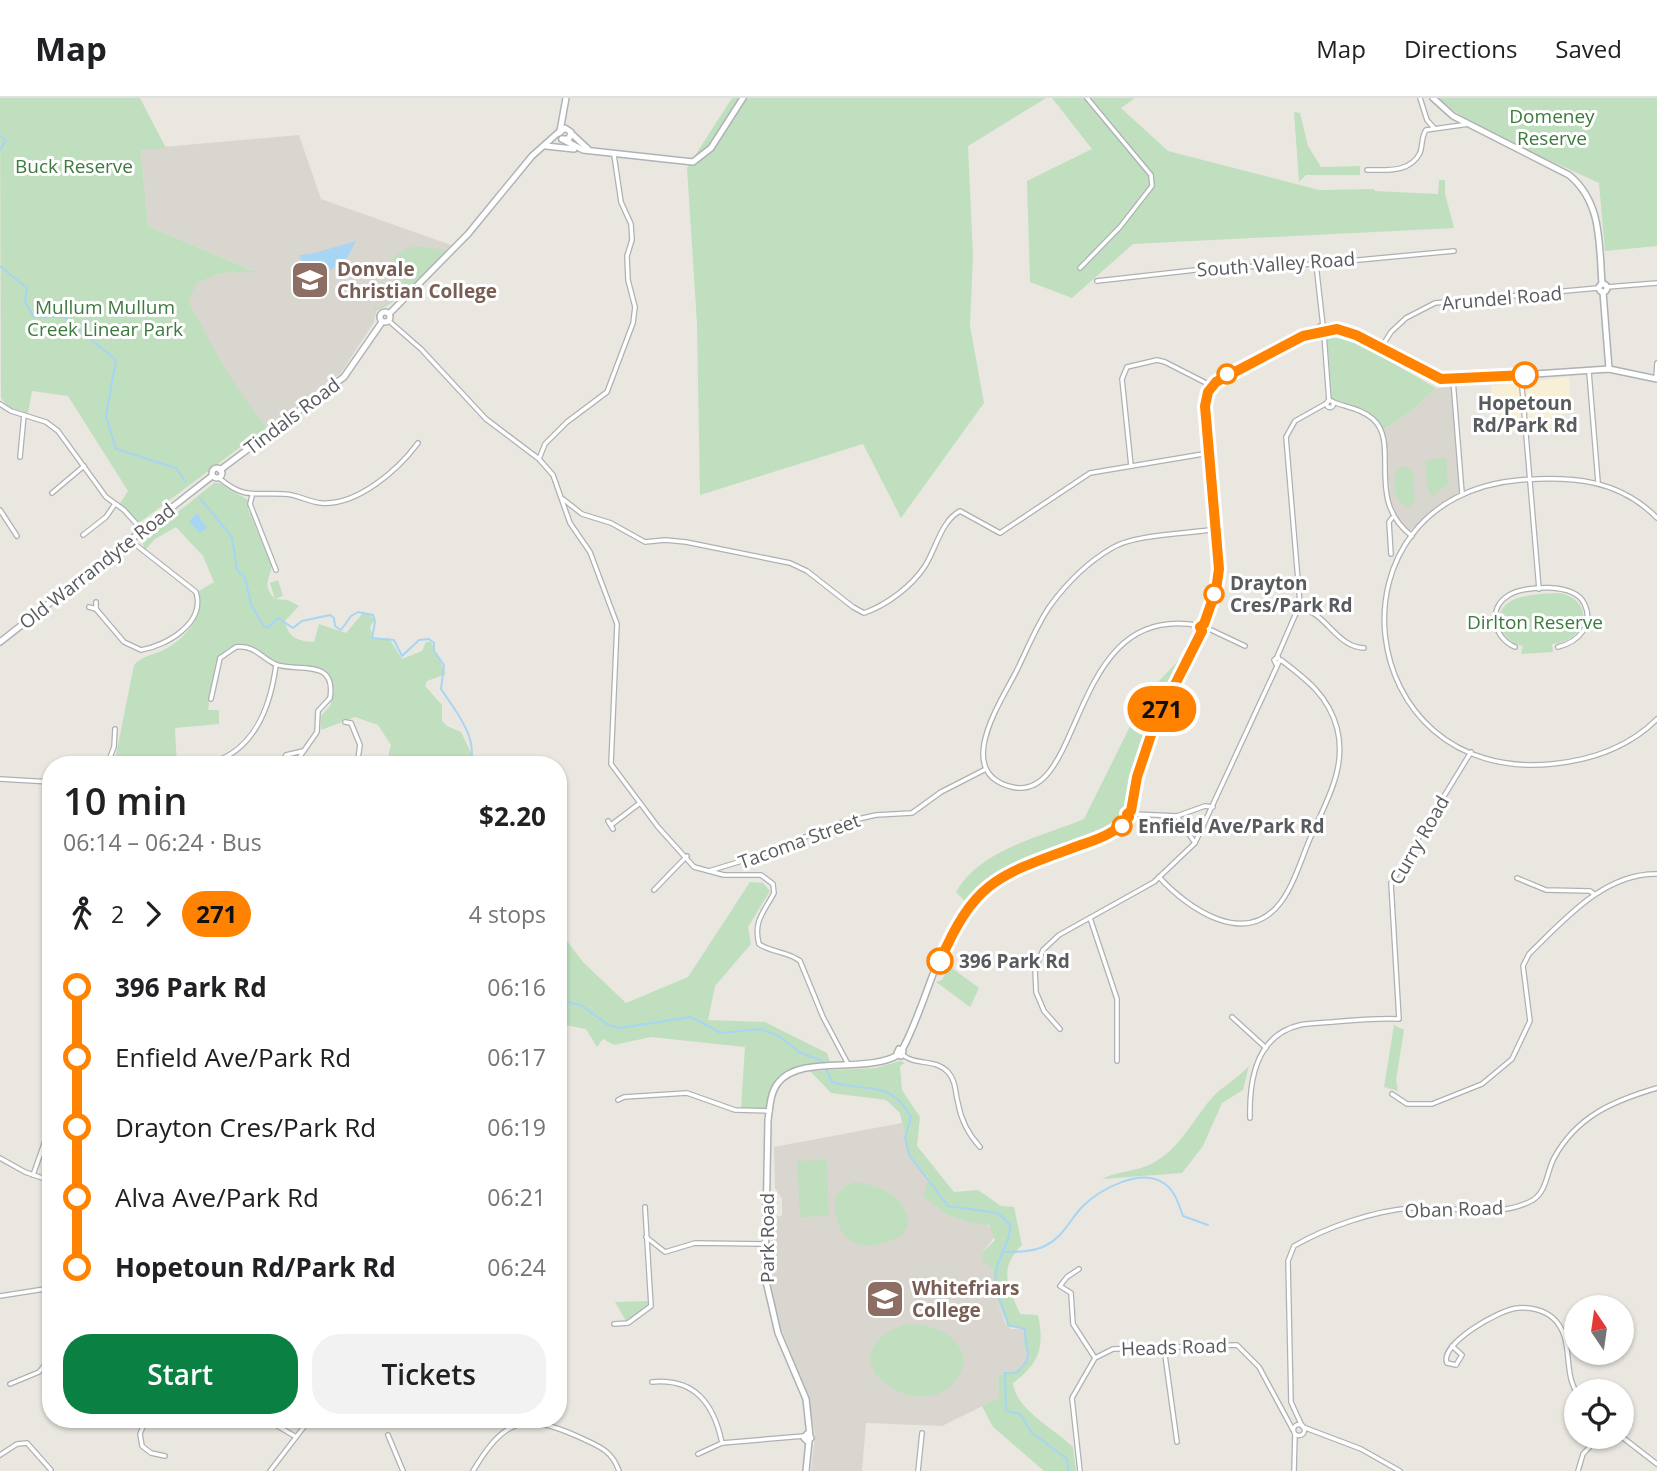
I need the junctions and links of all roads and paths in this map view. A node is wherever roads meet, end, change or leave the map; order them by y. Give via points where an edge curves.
1 (566, 98) edge
2 (743, 98) edge
3 (1087, 98) edge
4 (1420, 98) edge
5 (1433, 98) edge
6 (564, 110) junction
7 (1469, 124) junction
8 (1434, 128) junction
9 (560, 131) junction
10 (571, 131) junction
11 (562, 139) junction
12 (546, 146) junction
13 (538, 150) junction
14 (581, 150) junction
15 (592, 151) junction
16 (614, 155) junction
17 (1367, 170) dead end
18 (1454, 251) dead end
19 (1316, 264) junction
20 (1080, 268) dead end
21 (1097, 281) dead end
22 (1657, 282) edge
23 (1603, 288) junction
24 (387, 319) junction
25 (1323, 330) junction
26 (1381, 348) junction
27 (1657, 363) edge
28 (1589, 369) junction
29 (1609, 369) junction
30 (1521, 375) junction
31 (1656, 378) edge
32 (1453, 380) junction
33 (1211, 385) junction
34 (1330, 403) junction
35 (0, 404) edge
36 (24, 415) junction
37 (418, 443) dead end
38 (1209, 453) junction
39 (20, 457) dead end
40 (539, 458) junction
41 (84, 466) junction
42 (1130, 466) junction
43 (216, 477) junction
44 (1530, 479) junction
45 (1598, 483) junction
46 (52, 493) dead end
47 (1462, 494) junction
48 (252, 496) junction
49 (562, 499) junction
50 (115, 504) junction
51 (0, 510) edge
52 (1392, 518) junction
53 (1657, 519) edge
54 (1216, 529) junction
55 (143, 531) junction
56 (83, 535) dead end
57 (17, 536) dead end
58 (1412, 536) junction
59 (131, 541) junction
60 (1391, 555) dead end
61 (276, 570) dead end
62 (1539, 589) junction
63 (96, 602) dead end
64 (89, 607) dead end
65 (1300, 608) junction
66 (96, 609) junction
67 (1203, 627) junction
68 (0, 642) edge
69 (1245, 646) dead end
70 (1515, 647) dead end
71 (1558, 647) dead end
72 (1364, 648) dead end
73 (1278, 661) junction
74 (276, 665) junction
75 (218, 699) dead end
76 (1657, 719) edge
77 (345, 722) dead end
78 (115, 729) dead end
79 (303, 751) junction
80 (1471, 752) junction
81 (110, 756) edge
82 (229, 756) edge
83 (286, 756) edge
84 (300, 756) edge
85 (358, 756) edge
86 (986, 769) junction
87 (0, 779) edge
88 (42, 781) edge
89 (640, 803) junction
90 (1212, 809) junction
91 (1131, 814) junction
92 (1177, 816) junction
93 (611, 825) dead end
94 (1195, 844) junction
95 (687, 856) junction
96 (726, 867) junction
97 (705, 872) junction
98 (1657, 874) edge
99 (724, 875) junction
100 (1159, 877) junction
101 (1517, 878) dead end
102 (653, 890) dead end
103 (1594, 894) junction
104 (1090, 918) junction
105 (1232, 1017) dead end
106 (1060, 1029) dead end
107 (1267, 1048) junction
108 (901, 1053) junction
109 (1117, 1061) dead end
110 (849, 1066) junction
111 (1657, 1088) edge
112 (1392, 1094) dead end
113 (618, 1100) dead end
114 (770, 1111) junction
115 (1250, 1118) dead end
116 (980, 1147) dead end
117 (42, 1150) edge
118 (0, 1158) edge
119 (33, 1175) junction
120 (42, 1178) edge
121 (645, 1207) dead end
122 (645, 1236) junction
123 (766, 1244) junction
124 (1079, 1269) dead end
125 (42, 1290) edge
126 (0, 1297) edge
127 (614, 1324) dead end
128 (1452, 1346) junction
129 (1164, 1348) junction
130 (1095, 1358) junction
131 (42, 1368) edge
132 (1571, 1379) edge
133 (652, 1382) dead end
134 (10, 1384) dead end
135 (142, 1428) edge
136 (281, 1428) edge
137 (303, 1428) edge
138 (510, 1428) edge
139 (559, 1428) edge
140 (1299, 1429) junction
141 (922, 1433) dead end
142 (388, 1435) dead end
143 (296, 1437) junction
144 (806, 1438) junction
145 (1177, 1442) dead end
146 (722, 1443) junction
147 (1634, 1446) edge
148 (1588, 1449) edge
149 (698, 1454) dead end
150 (0, 1455) edge
151 (164, 1456) dead end
152 (1657, 1464) edge
153 (51, 1471) edge
154 (270, 1471) edge
155 (404, 1471) edge
156 (473, 1471) edge
157 (618, 1471) edge
158 (806, 1471) edge
159 (918, 1471) edge
160 (1080, 1471) edge
161 (1294, 1471) edge
162 (1400, 1471) edge
163 (1578, 1471) edge

1 - 6 street
2 - 16 street via 699,160 682,163
3 - 20 street via 1151,176 1152,186 1120,228
4 - 8 street via 1426,120
5 - 7 street
6 - 9 street
6 - 10 street
7 - 8 street
7 - 23 street via 1582,185 1594,208
8 - 17 street via 1423,134 1419,154 1407,166
9 - 10 street
9 - 11 street
9 - 13 street, Tindals Road
10 - 11 street, Tindals Road via 569,139
10 - 15 street via 578,143
11 - 12 street, Tindals Road
11 - 14 street
12 - 13 street, Tindals Road
12 - 14 street
13 - 24 street, Tindals Road via 468,234
14 - 15 street
15 - 16 street
16 - 40 street via 621,202 631,224 627,256 633,323 607,392 567,422 545,444
18 - 19 street, South Valley Road
19 - 21 street, South Valley Road via 1213,268
19 - 25 street
22 - 23 street, Arundel Road
23 - 26 street, Arundel Road via 1434,303 1406,318
23 - 29 street
24 - 40 street via 486,419
24 - 43 street, Tindals Road via 344,377 220,470 213,470
25 - 26 street via 1350,332
25 - 33 street
25 - 34 street
26 - 32 street via 1429,374
27 - 31 street
28 - 29 street
28 - 30 street
28 - 45 street
29 - 31 street
30 - 32 street
30 - 44 street
32 - 47 street
33 - 38 street via 1205,406
33 - 42 street via 1157,360 1127,367 1122,379
34 - 52 street via 1366,413 1380,429
34 - 65 street via 1295,421 1285,440
35 - 36 street
36 - 39 street
36 - 41 street via 58,431
37 - 48 street via 396,468 338,503 318,503 288,494
38 - 42 street
38 - 54 street
40 - 49 street
41 - 46 street
41 - 50 street
42 - 49 street via 1090,473 1000,533 963,511 956,513 912,582 887,602 864,612 790,563 686,542 645,542 583,514
43 - 48 street
43 - 55 street, Old Warrandyte Road
44 - 45 street
44 - 47 street via 1495,483
44 - 62 street
45 - 53 street via 1631,498
47 - 58 street via 1437,510
48 - 61 street via 250,504
49 - 89 street via 570,523 590,552 617,624 611,764
50 - 55 street
50 - 56 street
51 - 57 street
52 - 58 street
52 - 60 street
54 - 67 street via 1218,576
54 - 86 street via 1116,546 1069,584 1044,615 990,724 983,750
55 - 59 street, Old Warrandyte Road
58 - 80 street via 1389,585 1384,632 1390,667 1413,709 1440,735
59 - 66 street via 192,588 198,600 194,615 171,639 141,650 124,642
59 - 68 street, Old Warrandyte Road
62 - 70 street via 1513,593 1497,609 1498,633
62 - 71 street via 1572,591 1586,607 1584,632
63 - 66 street
64 - 66 street
65 - 72 street via 1313,611 1340,637
65 - 73 street
67 - 69 street
67 - 86 street via 1156,624 1137,631 1118,647 1053,766 1039,782 1021,789 998,782
67 - 91 street via 1154,726 1137,777
73 - 90 street
73 - 100 street via 1310,681 1328,705 1340,753 1336,779 1283,899 1256,921 1227,923 1179,898
74 - 75 street via 251,648 232,649 218,663 211,698
74 - 79 street via 316,669 329,684 330,698 318,711 317,732
74 - 82 street via 270,702 257,728
76 - 80 street via 1620,746 1583,760 1523,765
77 - 85 street via 352,722 360,745
78 - 81 street
79 - 83 street
79 - 84 street
80 - 107 street, Curry Road via 1391,883 1399,1019 1299,1026
86 - 96 street, Tacoma Street via 912,813 840,823
87 - 88 street
89 - 93 street
89 - 95 street
90 - 92 street
90 - 94 street
91 - 92 street
91 - 108 street via 1113,832 1014,869 977,895 961,916 928,984
92 - 94 street
94 - 100 street
95 - 97 street via 694,867
95 - 102 street
96 - 97 street, Tacoma Street
96 - 99 street, Tacoma Street
97 - 99 street
98 - 103 street via 1615,883
99 - 110 street via 761,875 773,884 774,893 756,927 759,944 800,961
100 - 104 street
101 - 103 street via 1546,890
103 - 112 street via 1529,954 1523,966 1530,1021 1512,1059 1482,1084 1432,1104 1406,1104
104 - 106 street via 1053,939 1037,963 1034,981 1038,998
104 - 109 street via 1116,999
105 - 107 street
107 - 115 street via 1251,1077
108 - 110 street, Park Road via 877,1064
108 - 116 street via 911,1060 930,1061 949,1073 967,1129
110 - 114 street, Park Road via 794,1071 778,1082
111 - 140 street, Oban Road via 1600,1108 1582,1122 1553,1159 1535,1199 1480,1211 1445,1207 1386,1212 1294,1246 1287,1261 1291,1402 1300,1417
113 - 114 street via 687,1093 735,1110
114 - 123 street, Park Road
117 - 119 street
118 - 119 street
119 - 120 street
121 - 122 street
122 - 123 street via 665,1251 695,1243
122 - 127 street via 651,1306 628,1323
123 - 144 street, Park Road via 769,1301 805,1413
124 - 130 street via 1060,1286 1071,1293 1073,1324
125 - 126 street
128 - 128 street via 1462,1355 1456,1365 1445,1358
128 - 132 street via 1508,1310 1541,1311 1561,1327
129 - 130 street, Heads Road via 1114,1349
129 - 140 street, Heads Road via 1241,1346 1263,1373 1289,1424
129 - 145 street
130 - 160 street, Heads Road via 1072,1398
131 - 134 street
133 - 146 street via 675,1382 699,1393 716,1416
135 - 151 street via 141,1443 148,1451
136 - 143 street
137 - 143 street
138 - 156 street via 492,1441
139 - 157 street via 608,1451
140 - 161 street, Oban Road
140 - 162 street via 1361,1449
141 - 159 street
142 - 155 street
143 - 154 street
144 - 146 street
144 - 158 street, Park Road
146 - 149 street
147 - 152 street
148 - 163 street
150 - 153 street via 27,1443

